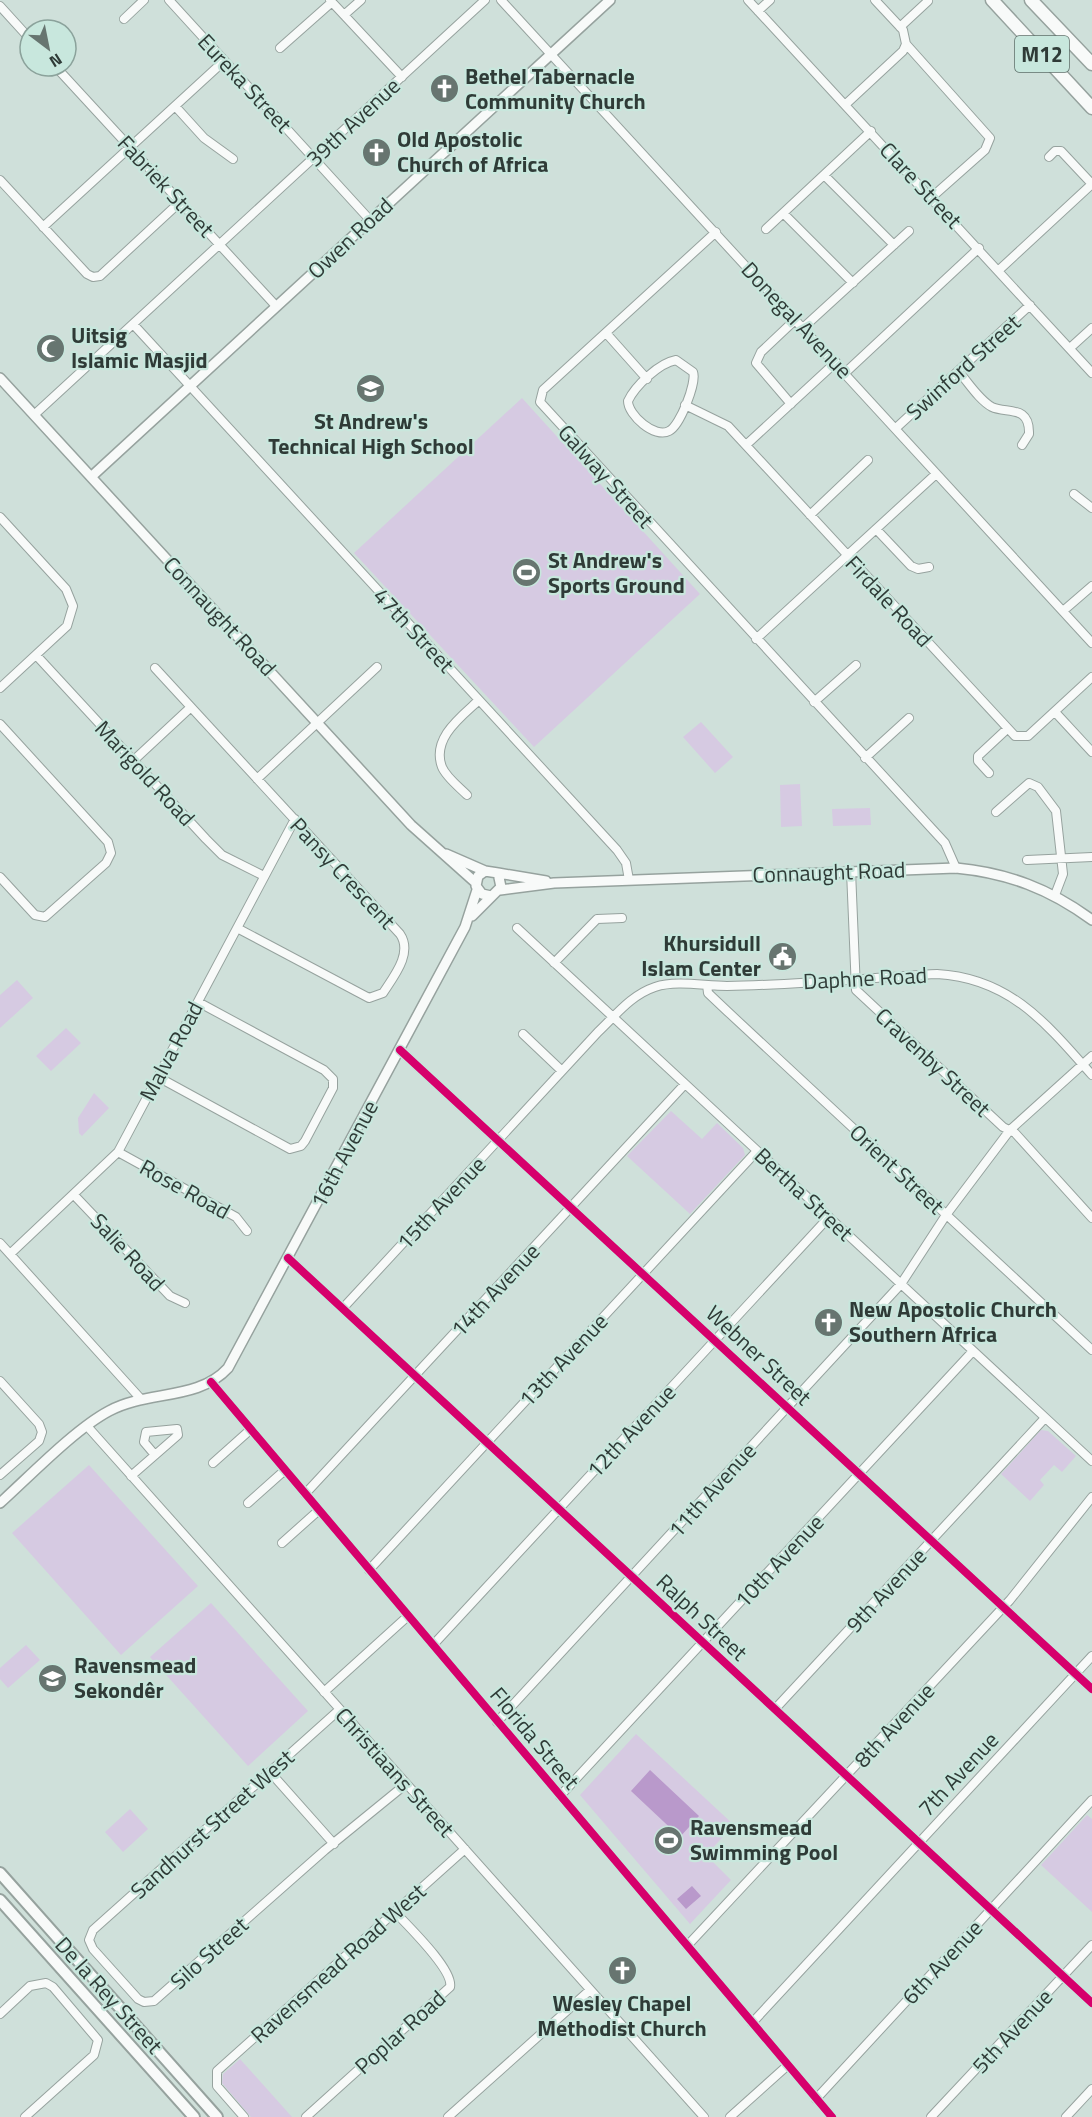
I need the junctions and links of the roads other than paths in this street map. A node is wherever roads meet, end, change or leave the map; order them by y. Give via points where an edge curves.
1 (144, 0) edge
2 (168, 0) edge
3 (361, 0) edge
4 (485, 0) edge
5 (501, 0) edge
6 (610, 0) edge
7 (748, 0) edge
8 (770, 0) edge
9 (875, 0) edge
10 (992, 0) edge
11 (1031, 0) edge
12 (331, 1) edge
13 (928, 1) edge
14 (0, 6) edge
15 (758, 11) junction
16 (344, 15) junction
17 (124, 19) dead end
18 (18, 26) edge
19 (900, 27) junction
20 (906, 44) junction
21 (280, 48) dead end
22 (550, 54) junction
23 (224, 61) junction
24 (1092, 64) edge
25 (402, 77) junction
26 (66, 78) edge
27 (846, 104) junction
28 (175, 106) junction
29 (1092, 108) edge
30 (871, 131) junction
31 (130, 147) junction
32 (1049, 157) dead end
33 (313, 158) junction
34 (233, 159) dead end
35 (824, 175) junction
36 (0, 180) edge
37 (1092, 184) edge
38 (932, 197) junction
39 (180, 202) junction
40 (783, 213) junction
41 (370, 220) junction
42 (43, 227) junction
43 (765, 229) dead end
44 (909, 231) dead end
45 (716, 232) junction
46 (220, 245) junction
47 (894, 245) junction
48 (979, 248) junction
49 (999, 270) junction
50 (853, 283) junction
51 (1030, 305) junction
52 (276, 306) junction
53 (796, 319) junction
54 (133, 324) junction
55 (804, 327) junction
56 (1092, 328) edge
57 (606, 333) junction
58 (1070, 348) junction
59 (836, 362) junction
60 (846, 372) junction
61 (958, 372) junction
62 (1092, 373) edge
63 (0, 378) edge
64 (647, 379) junction
65 (190, 386) junction
66 (791, 404) junction
67 (685, 405) junction
68 (34, 415) junction
69 (896, 428) junction
70 (746, 445) junction
71 (1022, 445) dead end
72 (868, 460) dead end
73 (936, 474) junction
74 (91, 477) junction
75 (1074, 494) dead end
76 (1092, 508) edge
77 (810, 514) junction
78 (0, 517) edge
79 (876, 530) junction
80 (847, 555) junction
81 (929, 567) dead end
82 (1092, 586) edge
83 (1063, 611) junction
84 (756, 639) junction
85 (1092, 643) edge
86 (36, 655) junction
87 (856, 665) dead end
88 (377, 667) dead end
89 (155, 668) dead end
90 (1092, 677) edge
91 (0, 688) edge
92 (479, 700) junction
93 (814, 702) junction
94 (191, 707) junction
95 (1055, 712) junction
96 (909, 718) dead end
97 (317, 722) junction
98 (0, 724) edge
99 (1007, 729) junction
100 (1092, 752) edge
101 (866, 758) junction
102 (134, 760) junction
103 (989, 773) dead end
104 (257, 779) junction
105 (467, 795) dead end
106 (996, 812) dead end
107 (295, 819) junction
108 (441, 852) junction
109 (1092, 857) edge
110 (1060, 858) junction
111 (1027, 860) dead end
112 (956, 868) junction
113 (485, 871) junction
114 (851, 871) junction
115 (498, 873) junction
116 (264, 876) junction
117 (0, 877) edge
118 (628, 880) junction
119 (554, 882) junction
120 (477, 886) junction
121 (496, 893) junction
122 (1055, 896) junction
123 (621, 918) dead end
124 (468, 920) junction
125 (1092, 920) edge
126 (237, 928) junction
127 (517, 928) dead end
128 (554, 963) junction
129 (855, 979) junction
130 (707, 985) junction
131 (198, 1002) junction
132 (613, 1018) junction
133 (523, 1034) dead end
134 (400, 1050) junction
135 (1092, 1056) edge
136 (1083, 1065) junction
137 (562, 1071) junction
138 (1092, 1075) edge
139 (158, 1077) junction
140 (685, 1084) junction
141 (1010, 1130) junction
142 (499, 1139) junction
143 (757, 1151) junction
144 (118, 1152) junction
145 (74, 1195) junction
146 (572, 1207) junction
147 (946, 1215) junction
148 (829, 1217) junction
149 (1092, 1218) edge
150 (247, 1231) dead end
151 (0, 1243) edge
152 (10, 1254) junction
153 (288, 1258) junction
154 (644, 1274) junction
155 (901, 1284) junction
156 (185, 1303) dead end
157 (343, 1308) junction
158 (716, 1340) junction
159 (1092, 1350) edge
160 (973, 1351) junction
161 (416, 1376) junction
162 (0, 1381) edge
163 (211, 1382) junction
164 (140, 1398) junction
165 (788, 1407) junction
166 (1045, 1418) junction
167 (87, 1426) junction
168 (250, 1430) junction
169 (487, 1442) junction
170 (155, 1455) junction
171 (1092, 1461) edge
172 (213, 1463) dead end
173 (285, 1470) junction
174 (860, 1474) junction
175 (0, 1475) edge
176 (131, 1476) junction
177 (305, 1494) junction
178 (1092, 1497) edge
179 (0, 1503) edge
180 (248, 1503) dead end
181 (559, 1509) junction
182 (319, 1510) junction
183 (932, 1540) junction
184 (282, 1544) dead end
185 (369, 1570) junction
186 (632, 1576) junction
187 (1004, 1607) junction
188 (408, 1616) junction
189 (703, 1642) junction
190 (433, 1645) junction
191 (1092, 1656) edge
192 (1076, 1674) junction
193 (1092, 1689) edge
194 (324, 1692) junction
195 (775, 1709) junction
196 (339, 1710) junction
197 (497, 1722) junction
198 (270, 1772) junction
199 (847, 1776) junction
200 (406, 1784) junction
201 (560, 1796) junction
202 (1092, 1800) edge
203 (919, 1843) junction
204 (334, 1844) junction
205 (465, 1849) junction
206 (0, 1873) edge
207 (0, 1900) edge
208 (991, 1909) junction
209 (395, 1912) junction
210 (89, 1940) joint
211 (1092, 1945) edge
212 (687, 1946) junction
213 (1063, 1976) junction
214 (590, 1990) junction
215 (1092, 2003) edge
216 (0, 2014) edge
217 (752, 2023) junction
218 (788, 2065) junction
219 (1092, 2088) edge
220 (816, 2098) junction
221 (25, 2117) edge
222 (194, 2117) edge
223 (217, 2117) edge
224 (244, 2117) edge
225 (306, 2117) edge
226 (448, 2117) edge
227 (704, 2117) edge
228 (730, 2117) edge
229 (832, 2117) edge
230 (931, 2117) edge
231 (1066, 2117) edge

1 - 17 street
2 - 23 street, Eureka Street
3 - 16 street
4 - 25 street, 39th Avenue
5 - 22 street, Donegal Avenue
6 - 22 street, Owen Road
7 - 15 street, Clare Street
8 - 15 street
9 - 19 street
10 - 29 main road, M12
11 - 24 main road, M12
12 - 16 street
12 - 21 street
13 - 19 street
14 - 18 street
15 - 27 street, Clare Street
16 - 25 street
19 - 20 street
20 - 27 street
20 - 38 street via 990,138 985,150
22 - 41 street, Owen Road
22 - 45 street, Donegal Avenue
23 - 28 street
23 - 33 street, Eureka Street
25 - 33 street, 39th Avenue
26 - 31 street, Fabriek Street
27 - 30 street, Clare Street
28 - 31 street
28 - 34 street via 204,138
30 - 35 street
30 - 38 street, Clare Street
31 - 39 street, Fabriek Street
31 - 42 street
32 - 37 street via 1055,151 1061,152
33 - 41 street, Eureka Street
33 - 46 street, 39th Avenue
35 - 40 street
35 - 47 street
36 - 42 street
37 - 49 street
38 - 48 street, Clare Street
39 - 42 street via 96,277 87,274
39 - 46 street, Fabriek Street
40 - 43 street
40 - 50 street
41 - 52 street, Owen Road
44 - 47 street
45 - 53 street, Donegal Avenue
45 - 57 street, Galway Street
46 - 52 street, Fabriek Street
46 - 54 street, 39th Avenue
47 - 50 street
48 - 49 street, Clare Street
48 - 60 street
49 - 51 street, Clare Street
50 - 55 street
51 - 58 street, Clare Street
51 - 61 street, Swinford Street
52 - 65 street, Owen Road
53 - 55 street, Donegal Avenue
53 - 66 street via 761,352 756,363
54 - 65 street, 47th Street
54 - 68 street, 39th Avenue
55 - 59 street, Donegal Avenue
56 - 58 street
57 - 64 street
57 - 84 street, Galway Street via 543,390 541,405
58 - 62 street, Clare Street
59 - 60 street, Donegal Avenue
59 - 66 street
60 - 69 street, Donegal Avenue
61 - 69 street, Swinford Street
61 - 71 street via 990,406 1015,411 1026,422 1029,434
63 - 68 street, Connaught Road
64 - 67 street via 670,361 683,362 695,378
64 - 67 street via 632,394 628,405 644,424 662,432 670,431
65 - 74 street, Owen Road
65 - 92 street, 47th Street
66 - 70 street
67 - 70 street, Firdale Road via 724,423
68 - 74 street, Connaught Road
69 - 73 street, Donegal Avenue
70 - 77 street, Firdale Road
72 - 77 street
73 - 79 street
73 - 83 street, Donegal Avenue
74 - 97 street, Connaught Road
75 - 76 street
77 - 80 street, Firdale Road
78 - 86 street via 66,589 72,602 67,626
79 - 80 street
79 - 81 street via 911,566
80 - 84 street
80 - 99 street, Firdale Road
82 - 83 street
83 - 85 street, Donegal Avenue
84 - 93 street, Galway Street
86 - 91 street
86 - 102 street, Marigold Road
87 - 93 street
88 - 97 street
89 - 94 street, Pansy Crescent
90 - 95 street
92 - 105 street via 448,729 440,754 445,772
92 - 118 street, 47th Street via 617,850 626,863
93 - 101 street, Galway Street
94 - 102 street
94 - 104 street, Pansy Crescent
95 - 99 street via 1025,737 1014,736
95 - 100 street
96 - 101 street
97 - 104 street
97 - 108 street, Connaught Road
98 - 117 street via 111,849 109,860 45,917 35,915
99 - 103 street via 978,756
101 - 112 street, Galway Street via 945,843
102 - 116 street, Marigold Road via 222,855
104 - 107 street, Pansy Crescent
106 - 110 street via 1026,784 1035,785 1055,808
107 - 116 street, Malva Road
107 - 126 street, Pansy Crescent via 400,934 406,945 400,964 383,993 369,998
108 - 113 street, Connaught Road
108 - 120 street, Connaught Road
109 - 110 street
110 - 111 street
110 - 122 street via 1063,874
112 - 114 street, Connaught Road
112 - 122 street, Connaught Road via 1006,876
113 - 115 street
113 - 120 street via 478,876
114 - 118 street, Connaught Road
114 - 129 street, Cravenby Street
115 - 119 street, Connaught Road
115 - 121 street via 502,882
116 - 126 street, Malva Road
118 - 119 street, Connaught Road
119 - 121 street, Connaught Road
120 - 121 street via 482,894
120 - 124 street, 16th Avenue
121 - 124 street, 16th Avenue
122 - 125 street, Connaught Road
123 - 128 street via 597,919
124 - 134 street, 16th Avenue
126 - 131 street, Malva Road
127 - 128 street, Bertha Street
128 - 132 street, Bertha Street
129 - 130 street, Daphne Road
129 - 136 street, Daphne Road via 937,974 990,985 1033,1012
129 - 141 street, Cravenby Street via 856,990
130 - 132 street, Daphne Road via 658,986 642,992
130 - 147 street, Orient Street via 708,993
131 - 139 street, Malva Road
131 - 139 street via 333,1078 333,1088 305,1141 290,1149
132 - 137 street, 15th Avenue
132 - 140 street, Bertha Street
133 - 137 street
134 - 142 street, Webner Street
134 - 153 street, 16th Avenue
135 - 136 street, 11th Avenue
136 - 138 street, Daphne Road
136 - 141 street, 11th Avenue
137 - 142 street, 15th Avenue
139 - 144 street, Malva Road
140 - 143 street, Bertha Street
140 - 146 street, 14th Avenue
141 - 147 street, 11th Avenue
141 - 149 street, Cravenby Street
142 - 146 street, Webner Street
142 - 157 street, 15th Avenue
143 - 148 street, Bertha Street
143 - 154 street, 13th Avenue
144 - 145 street, Malva Road
144 - 150 street, Rose Road via 236,1217
145 - 152 street, Malva Road
145 - 156 street, Salie Road via 170,1296
146 - 154 street, Webner Street
146 - 161 street, 14th Avenue
147 - 155 street, 11th Avenue
147 - 159 street, Orient Street
148 - 155 street, Bertha Street
148 - 158 street, 12th Avenue
151 - 152 street
152 - 164 street
153 - 157 street, Ralph Street
153 - 163 street, 16th Avenue via 233,1361
154 - 158 street, Webner Street
154 - 169 street, 13th Avenue
155 - 160 street, Bertha Street
155 - 165 street, 11th Avenue
157 - 161 street, Ralph Street
158 - 165 street, Webner Street
158 - 181 street, 12th Avenue
160 - 166 street, Bertha Street
160 - 174 street, 10th Avenue
161 - 169 street, Ralph Street
161 - 177 street, 14th Avenue
162 - 175 street via 42,1432 39,1440
163 - 164 street via 192,1390
163 - 168 street, Florida Street
164 - 167 street via 112,1409
165 - 174 street, Webner Street
165 - 186 street, 11th Avenue
166 - 171 street, Bertha Street
166 - 183 street, 9th Avenue
167 - 176 street, Christiaans Street
167 - 179 street
168 - 172 street
168 - 173 street, Florida Street
169 - 181 street, Ralph Street
169 - 185 street, 13th Avenue
170 - 170 street via 178,1435 177,1429 146,1432 144,1442
170 - 176 street
173 - 177 street, Florida Street
173 - 180 street
174 - 183 street, Webner Street
174 - 189 street, 10th Avenue
176 - 194 street, Christiaans Street
177 - 182 street, Florida Street
178 - 187 street, 8th Avenue
181 - 186 street, Ralph Street
181 - 190 street, 12th Avenue
182 - 184 street
182 - 185 street, Florida Street
183 - 187 street, Webner Street
183 - 195 street, 9th Avenue
185 - 188 street, Florida Street
186 - 189 street, Ralph Street
186 - 197 street, 11th Avenue
187 - 192 street, Webner Street
187 - 199 street, 8th Avenue
188 - 190 street, Florida Street
188 - 194 street
189 - 195 street, Ralph Street
189 - 201 street, 10th Avenue
190 - 197 street, Florida Street
191 - 192 street, 7th Avenue
192 - 193 street, Webner Street
192 - 203 street, 7th Avenue
194 - 196 street, Christiaans Street
195 - 199 street, Ralph Street
196 - 198 street, Sandhurst Street West
196 - 200 street, Christiaans Street
197 - 201 street, Florida Street
198 - 204 street
198 - 210 street, Sandhurst Street West via 93,1930
199 - 203 street, Ralph Street
199 - 212 street, 8th Avenue
200 - 204 street, Silo Street
200 - 205 street, Christiaans Street
201 - 212 street, Florida Street
202 - 208 street, 6th Avenue
203 - 208 street, Ralph Street
203 - 217 street, 7th Avenue
204 - 210 street, Silo Street via 154,2001 138,1999
205 - 209 street, Ravensmead Road West
205 - 214 street, Christiaans Street
206 - 223 main road, De la Rey Street
207 - 222 main road, De la Rey Street
208 - 213 street, Ralph Street
208 - 220 street, 6th Avenue
209 - 224 street, Ravensmead Road West via 220,2068 215,2079 219,2089
209 - 225 street, Poplar Road via 446,1969 450,1987
211 - 213 street, 5th Avenue
212 - 217 street, Florida Street
213 - 215 street, Ralph Street
213 - 230 street, 5th Avenue
214 - 226 street
214 - 227 street, Christiaans Street
216 - 221 street via 30,1986 46,1983 98,2040 94,2055
217 - 218 street, Florida Street
218 - 220 street, Florida Street
218 - 228 street
219 - 231 street
220 - 229 street, Florida Street

